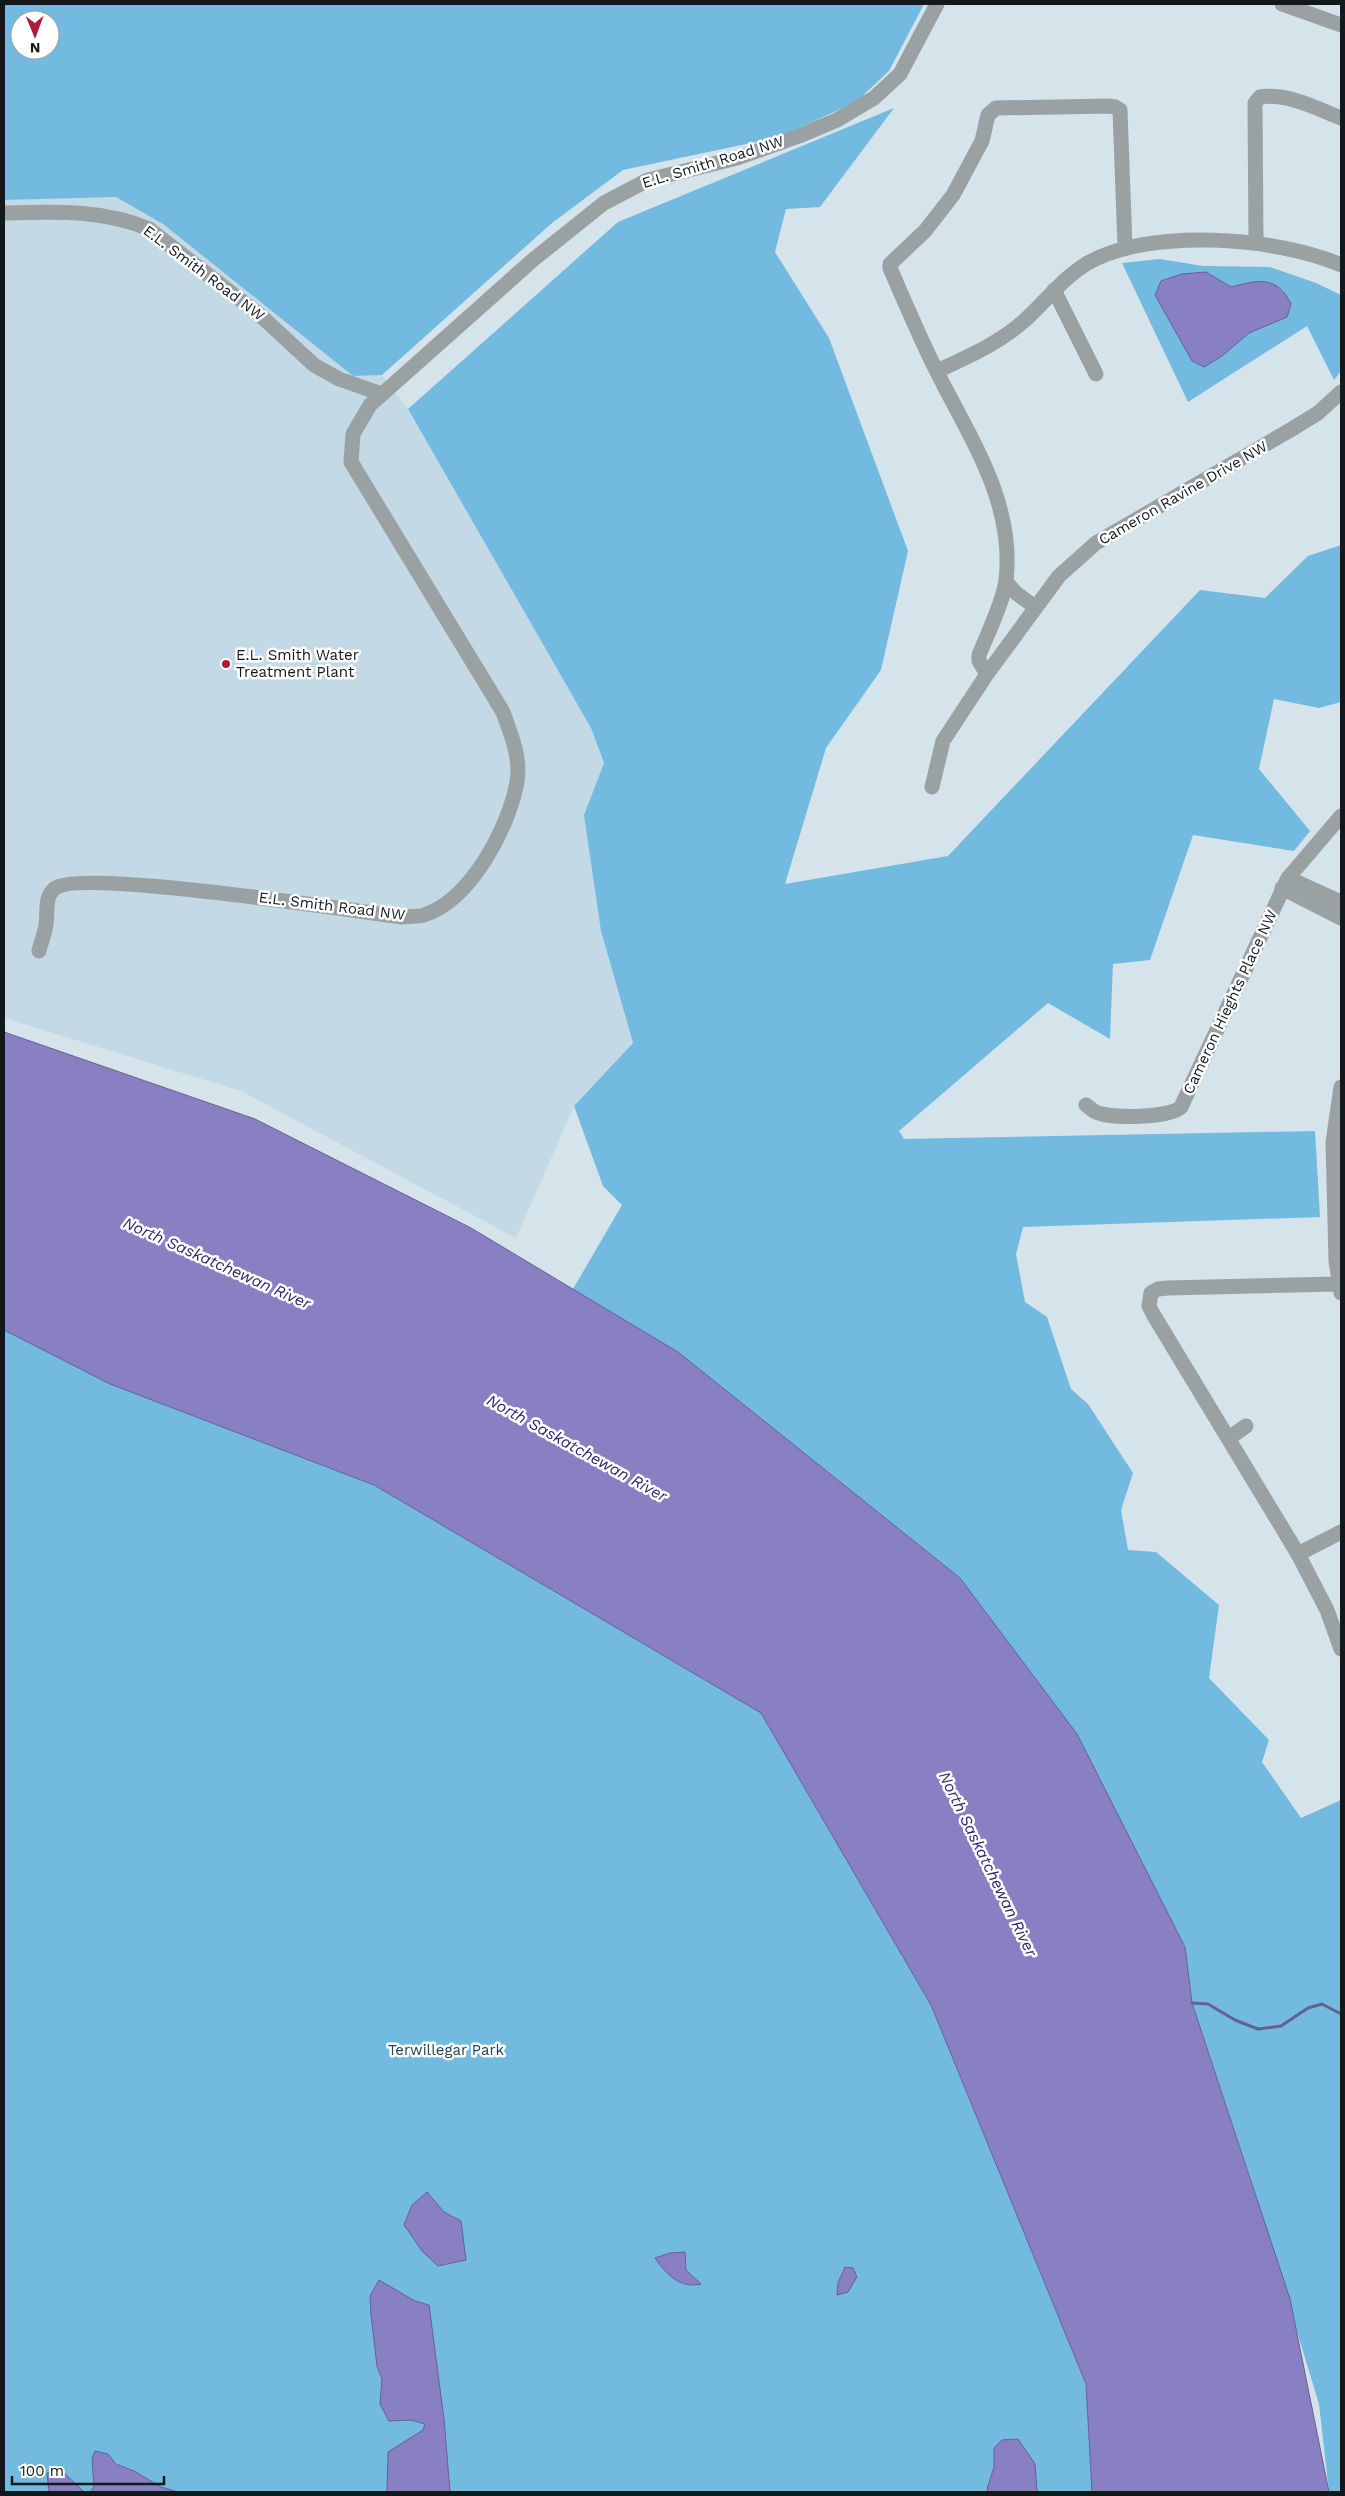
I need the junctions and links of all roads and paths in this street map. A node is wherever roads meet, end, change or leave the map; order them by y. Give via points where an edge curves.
1 (937, 4) edge
2 (1282, 4) edge
3 (1341, 25) edge
4 (1341, 118) edge
5 (4, 213) edge
6 (1256, 243) junction
7 (1125, 247) junction
8 (1341, 265) edge
9 (1054, 290) junction
10 (937, 371) junction
11 (1096, 374) dead end
12 (1341, 392) edge
13 (382, 394) junction
14 (1006, 582) junction
15 (1035, 607) junction
16 (987, 674) junction
17 (932, 787) dead end
18 (1341, 816) edge
19 (1285, 883) junction
20 (1341, 902) edge
21 (1341, 918) edge
22 (39, 950) dead end
23 (1341, 1087) edge
24 (1086, 1105) dead end
25 (1340, 1288) edge
26 (1246, 1426) dead end
27 (1228, 1438) junction
28 (1341, 1532) edge
29 (1298, 1554) junction
30 (1341, 1649) edge

1 - 13 street, E.L. Smith Road NW via 900,74 874,98 837,120 798,136 737,158 648,180 604,203 534,259
2 - 3 street
4 - 6 street via 1294,100 1271,96 1260,97 1255,103
5 - 13 street, E.L. Smith Road NW via 99,214 128,220 149,229 261,316 314,365 339,379
6 - 7 street via 1175,241
6 - 8 street via 1294,249
7 - 9 street via 1086,264
7 - 10 street via 1120,110 1109,106 996,108 991,111 982,141 953,195 925,232 890,264
9 - 10 street via 1007,335
9 - 11 street
10 - 14 street via 995,489 1007,538
12 - 15 street, Cameron Ravine Drive NW via 1318,413 1096,543 1059,576
13 - 22 street, E.L. Smith Road NW via 370,405 355,431 350,462 503,712 517,752 517,782 501,834 452,901 424,916 402,917 340,910 233,893 95,883 67,884 55,888 48,897 46,926
14 - 15 street
14 - 16 street via 979,655
15 - 16 street, Cameron Ravine Drive NW
16 - 17 street, Cameron Ravine Drive NW via 943,741
18 - 19 street, Cameron Hieghts Place NW
19 - 20 street
19 - 21 street
19 - 24 street, Cameron Hieghts Place NW via 1181,1107 1168,1114 1108,1115
23 - 25 street via 1333,1142
25 - 27 street via 1168,1288 1151,1293 1149,1306 1153,1314
26 - 27 street
27 - 29 street
28 - 29 street
29 - 30 street via 1327,1610

